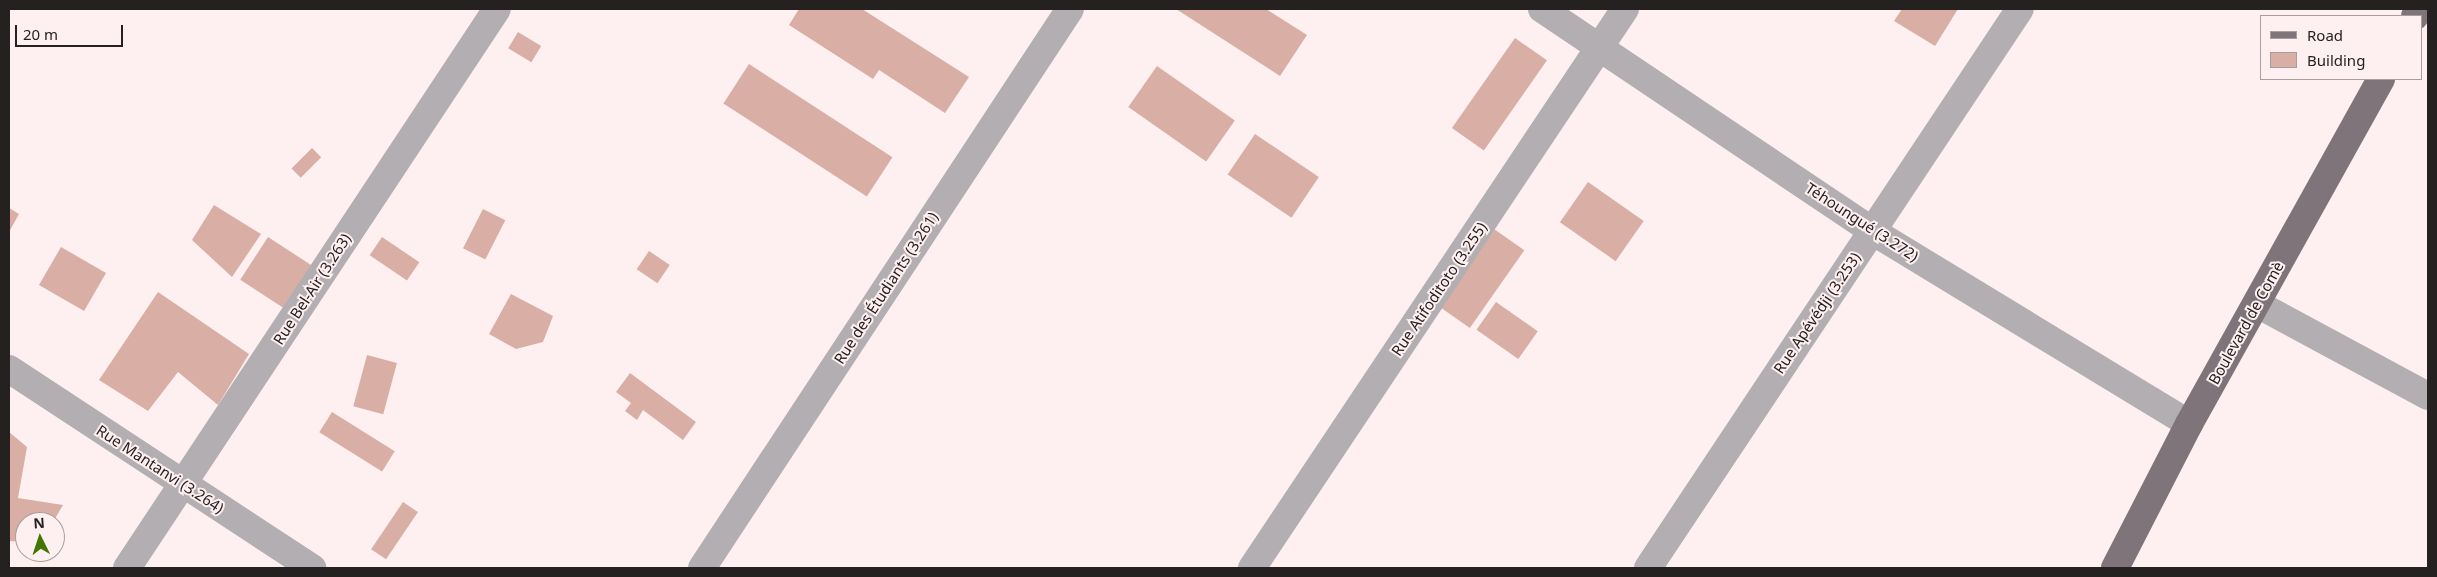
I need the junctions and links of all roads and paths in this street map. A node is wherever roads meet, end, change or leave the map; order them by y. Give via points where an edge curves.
1 (497, 9) edge
2 (1070, 9) edge
3 (1542, 9) edge
4 (1625, 9) edge
5 (2020, 9) edge
6 (1600, 46) junction
7 (2380, 80) edge
8 (1872, 231) junction
9 (2257, 304) junction
10 (9, 369) edge
11 (2428, 396) edge
12 (2188, 424) junction
13 (184, 484) junction
14 (128, 568) edge
15 (312, 568) edge
16 (702, 568) edge
17 (1252, 568) edge
18 (1648, 568) edge
19 (2115, 568) edge

1 - 13 street, Rue Bel-Air (3.263)
2 - 16 street, Rue des Étudiants (3.261)
3 - 6 street, Téhoungué (3.272)
4 - 6 street, Rue Atifoditoto (3.255)
5 - 8 street, Rue Apévédji (3.253)
6 - 8 street, Téhoungué (3.272)
6 - 17 street, Rue Atifoditoto (3.255)
7 - 9 main road, Boulevard de Comè
8 - 12 street, Téhoungué (3.272)
8 - 18 street, Rue Apévédji (3.253)
9 - 11 street
9 - 12 main road, Boulevard de Comè
10 - 13 street, Rue Mantanvi (3.264)
12 - 19 main road, Boulevard de Comè
13 - 14 street, Rue Bel-Air (3.263)
13 - 15 street, Rue Mantanvi (3.264)

